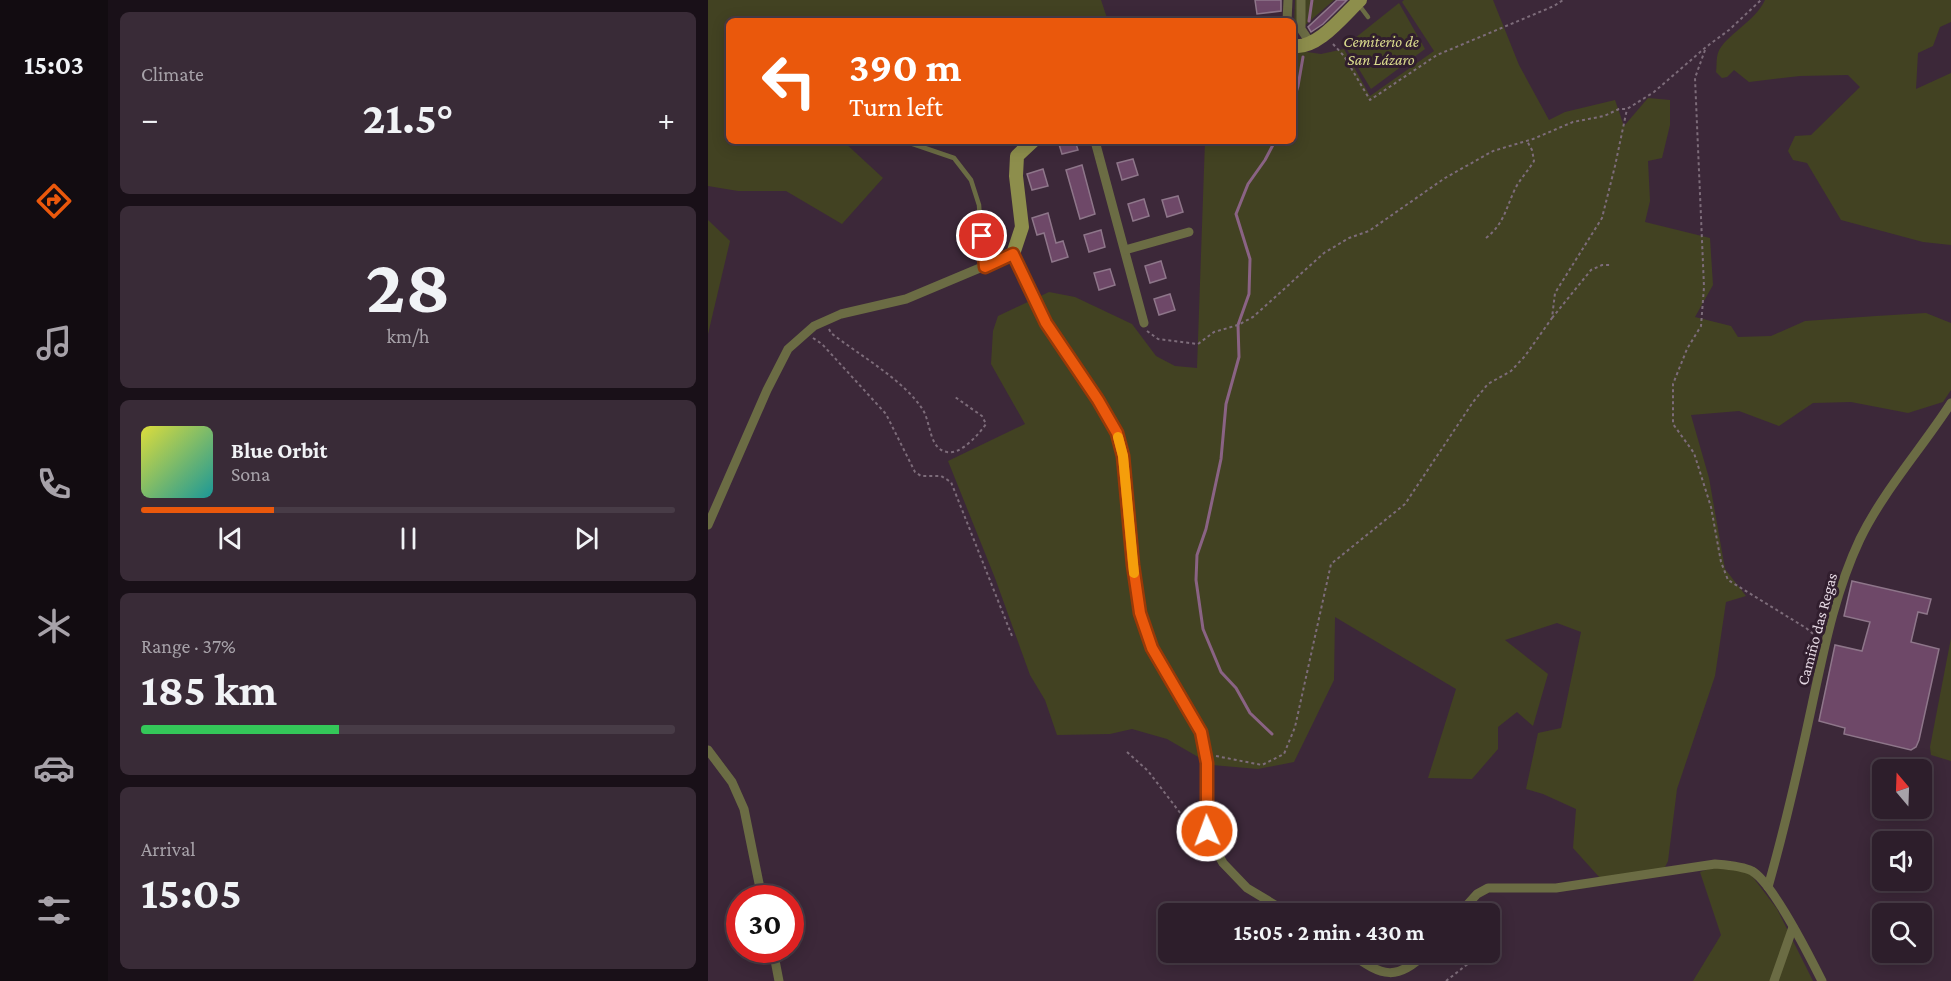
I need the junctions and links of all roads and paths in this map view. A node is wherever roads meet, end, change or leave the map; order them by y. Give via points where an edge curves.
1 (1288, 0) edge
2 (1301, 0) edge
3 (1563, 0) edge
4 (1761, 0) edge
5 (1359, 1) edge
6 (1368, 17) dead end
7 (1287, 18) edge
8 (1324, 33) junction
9 (1311, 44) junction
10 (1296, 46) edge
11 (1706, 47) junction
12 (1627, 109) junction
13 (1527, 141) junction
14 (913, 144) edge
15 (1030, 144) edge
16 (1096, 144) edge
17 (1189, 232) dead end
18 (1486, 238) dead end
19 (1125, 250) junction
20 (1013, 254) junction
21 (1610, 265) dead end
22 (985, 267) junction
23 (1552, 318) junction
24 (824, 321) junction
25 (1144, 323) joint
26 (806, 333) junction
27 (955, 398) dead end
28 (1951, 403) edge
29 (708, 525) edge
30 (1012, 636) dead end
31 (1825, 643) junction
32 (708, 750) edge
33 (1128, 752) dead end
34 (1205, 753) junction
35 (1207, 831) junction
36 (759, 885) edge
37 (1768, 887) junction
38 (1272, 903) edge
39 (1469, 903) edge
40 (1793, 927) junction
41 (775, 963) edge
42 (1363, 963) edge
43 (1419, 963) edge
44 (1469, 963) edge
45 (779, 981) edge
46 (1446, 981) edge
47 (1774, 981) edge
48 (1822, 981) edge

1 - 7 street
2 - 9 street via 1301,29
3 - 8 path via 1437,55 1371,100 1344,56
4 - 11 path
5 - 6 lane
5 - 8 street
8 - 9 street
9 - 10 street
11 - 12 path via 1654,92
11 - 31 path via 1695,78 1704,287 1701,326 1673,384 1673,424 1694,453 1728,580
12 - 13 path via 1573,122
12 - 23 path via 1602,218 1555,293
13 - 18 path via 1534,161 1514,191 1507,213
13 - 25 path via 1493,151 1445,178 1369,231 1324,253 1253,317 1238,325 1214,332 1198,344 1158,339 1146,331
14 - 22 lane via 954,158 971,180 979,205
15 - 20 street via 1017,156 1022,227
16 - 19 street
17 - 19 street
19 - 25 street
20 - 22 street
20 - 34 street via 1046,323 1117,433 1123,456 1140,613 1152,648 1201,732
21 - 23 path via 1591,270
22 - 24 street via 906,300
23 - 34 path via 1511,371 1488,384 1473,402 1406,504 1331,564 1295,727 1284,754 1262,765
24 - 26 street
24 - 27 path via 831,333 897,382 923,410 937,448 946,452 955,452 986,424 982,416
26 - 29 street via 788,349 766,390
26 - 30 path via 822,344 886,414 915,472 921,476 941,476 951,482
28 - 31 street, Camiño das Regas via 1861,538
31 - 37 street, Camiño das Regas
32 - 36 street via 732,782 744,809
33 - 35 path via 1148,771 1191,827
34 - 35 street
35 - 38 street via 1223,863 1247,888
37 - 39 street via 1752,871 1715,864 1556,888 1488,888
37 - 40 street
40 - 47 street
40 - 48 street
41 - 45 street
42 - 43 street via 1389,977 1404,976
44 - 46 path

